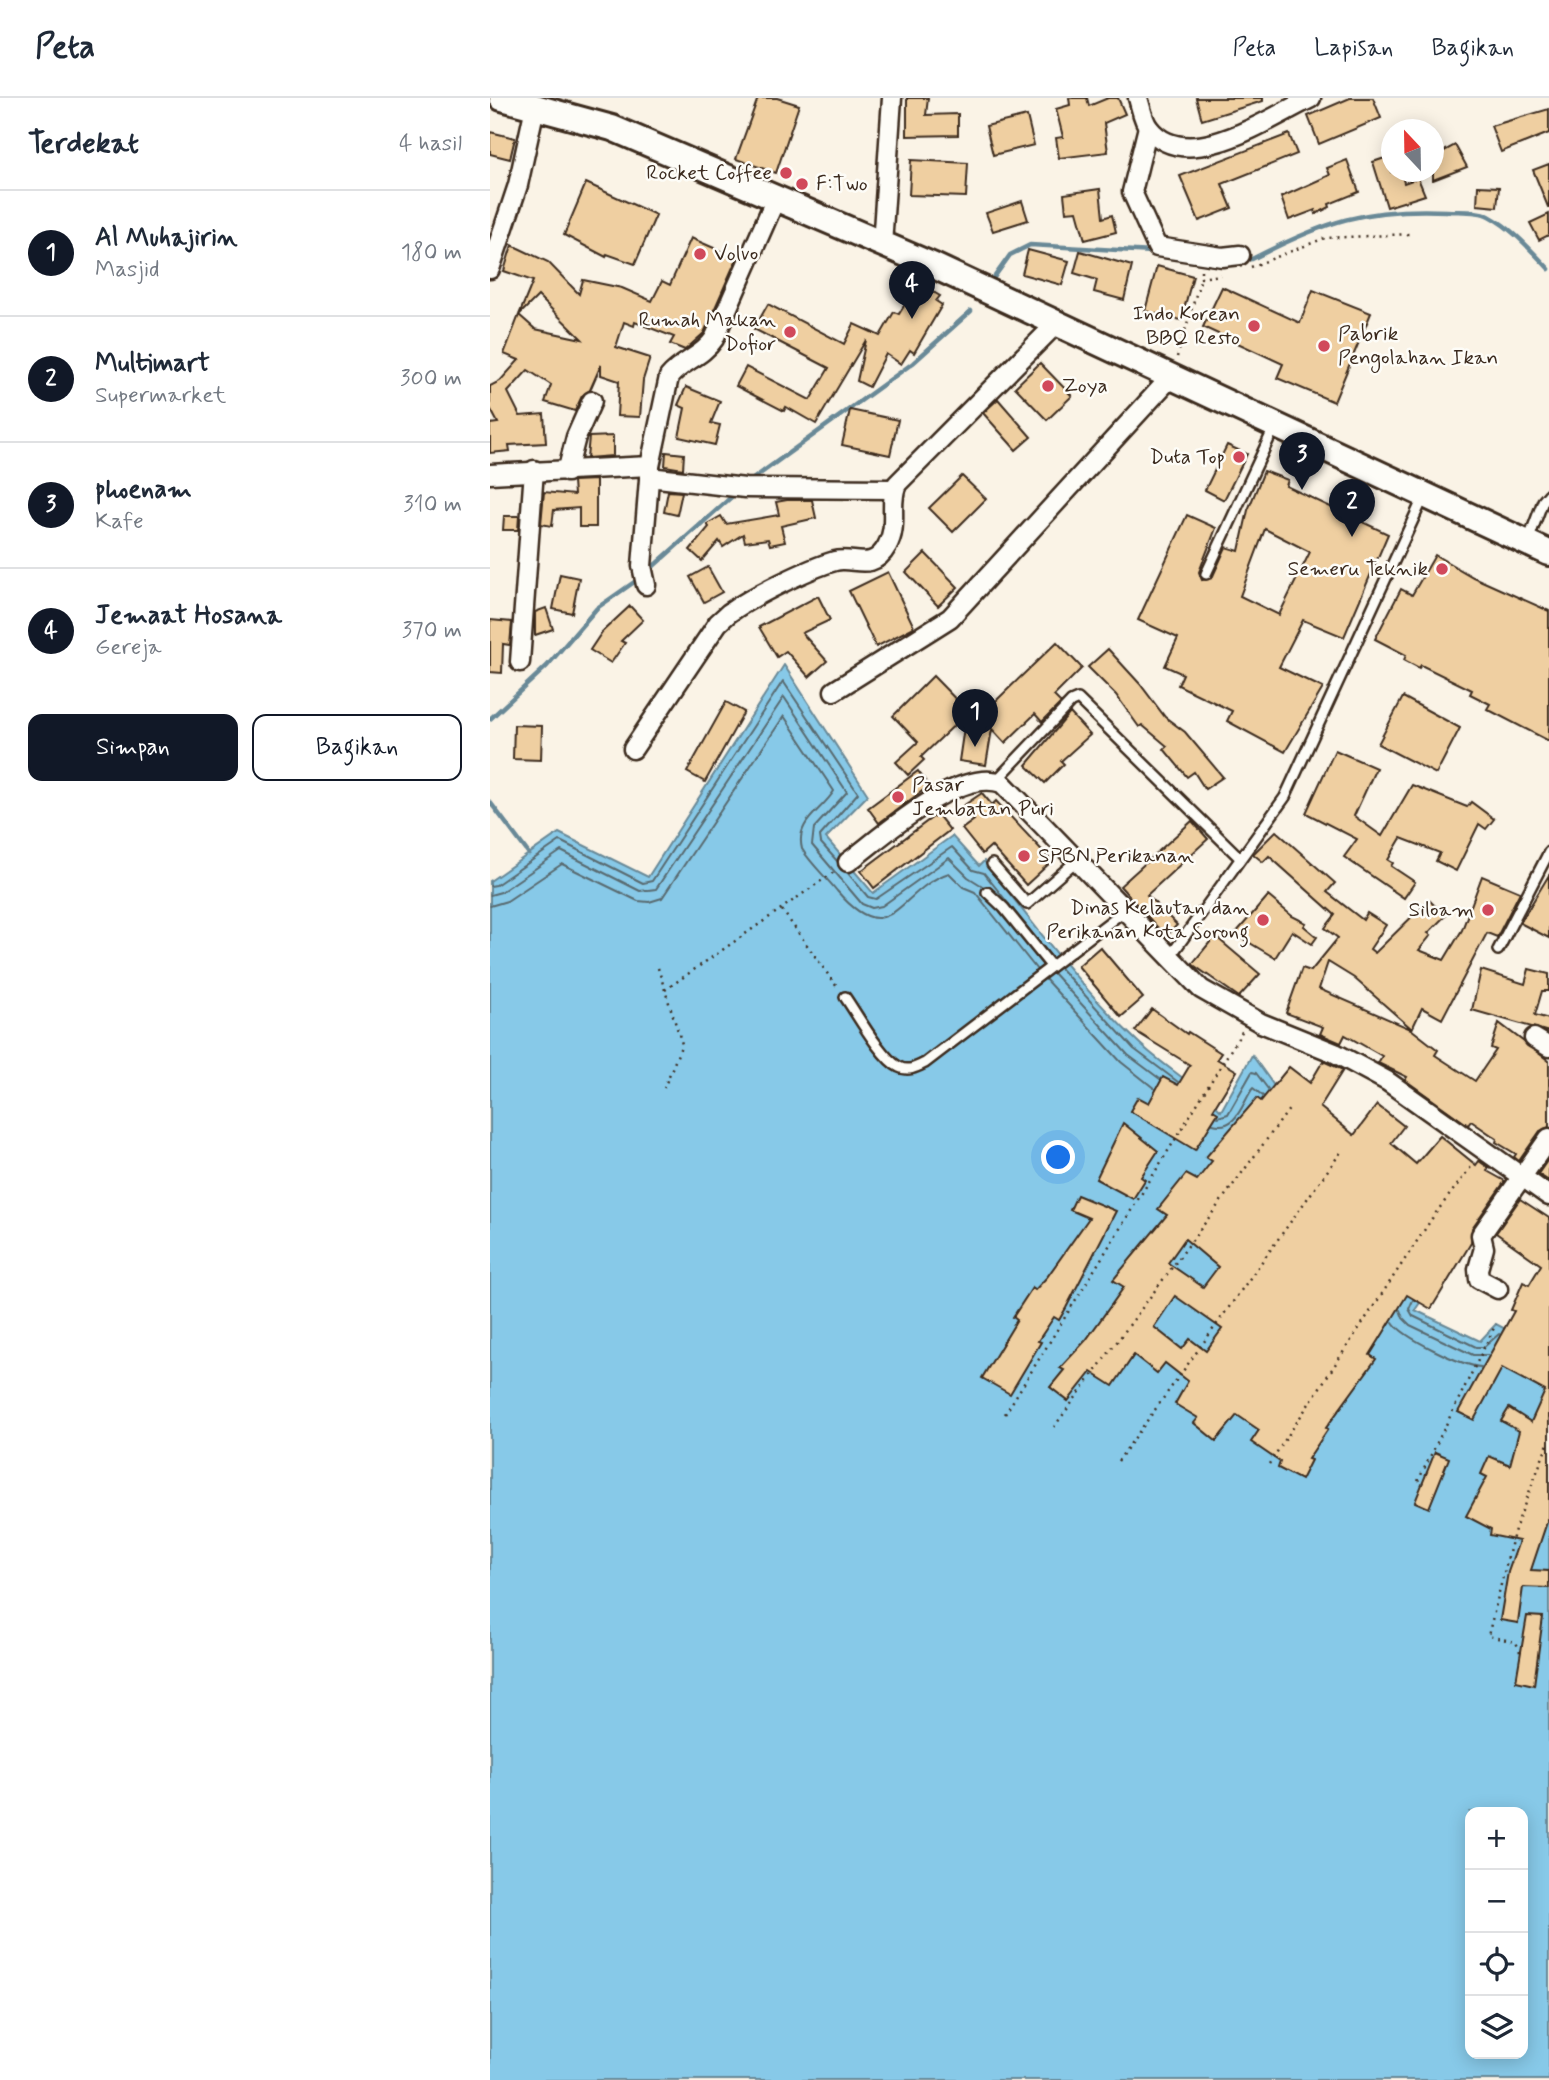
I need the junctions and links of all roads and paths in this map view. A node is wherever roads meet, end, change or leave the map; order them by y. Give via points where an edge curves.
1 (502, 98) edge
2 (891, 98) edge
3 (1138, 98) edge
4 (1311, 98) edge
5 (535, 107) junction
6 (1148, 127) junction
7 (776, 198) junction
8 (1410, 234) dead end
9 (881, 245) junction
10 (1245, 261) joint
11 (1201, 269) dead end
12 (490, 270) edge
13 (1227, 274) dead end
14 (1201, 278) junction
15 (1056, 324) junction
16 (1171, 377) junction
17 (592, 401) dead end
18 (1275, 426) junction
19 (534, 470) junction
20 (567, 472) junction
21 (649, 472) junction
22 (490, 474) edge
23 (895, 489) junction
24 (1549, 494) edge
25 (1424, 496) junction
26 (1538, 548) edge
27 (1206, 574) dead end
28 (644, 579) dead end
29 (520, 662) dead end
30 (834, 691) dead end
31 (633, 749) dead end
32 (996, 781) junction
33 (1549, 852) edge
34 (1240, 858) junction
35 (1076, 861) junction
36 (848, 862) joint
37 (992, 864) dead end
38 (987, 892) dead end
39 (782, 910) junction
40 (1124, 911) junction
41 (1498, 950) dead end
42 (1169, 957) junction
43 (1051, 965) junction
44 (658, 968) dead end
45 (665, 990) junction
46 (845, 997) joint
47 (1250, 1018) junction
48 (664, 1088) dead end
49 (1290, 1108) dead end
50 (1549, 1138) edge
51 (1484, 1149) junction
52 (1341, 1152) dead end
53 (1522, 1178) junction
54 (1549, 1196) edge
55 (1498, 1289) dead end
56 (1496, 1324) dead end
57 (1005, 1414) dead end
58 (1054, 1427) dead end
59 (1549, 1441) edge
60 (1118, 1461) dead end
61 (1269, 1464) dead end
62 (1418, 1480) dead end
63 (1520, 1651) dead end

1 - 5 main road
2 - 9 street
3 - 6 street
4 - 6 street via 1198,148 1173,146
5 - 7 main road via 611,128
5 - 12 street via 518,185
6 - 10 street via 1132,192 1157,247
7 - 9 main road
7 - 21 street via 714,340 669,377
8 - 10 path via 1325,238
9 - 15 main road
11 - 14 path
13 - 14 path
14 - 16 path
15 - 16 main road
15 - 23 street
16 - 18 main road
16 - 30 street via 950,618
17 - 20 street
18 - 25 main road
18 - 27 lane
19 - 20 street
19 - 22 street
19 - 29 street
20 - 21 street
21 - 23 street via 745,488
21 - 28 street
23 - 31 street via 893,530 882,552 863,563 836,561 729,613
24 - 26 lane via 1543,501
25 - 26 main road
25 - 34 lane via 1285,797
32 - 34 lane via 1078,699
32 - 35 street via 1007,787
32 - 36 street via 949,791
33 - 41 lane
34 - 42 lane
35 - 37 lane via 1027,904
35 - 40 street
36 - 39 path
38 - 43 lane
39 - 45 path
39 - 46 path
40 - 42 street
40 - 43 lane
42 - 47 street via 1201,989
43 - 46 lane via 925,1063 910,1069 900,1068 888,1057
44 - 45 path
45 - 48 path via 682,1044
47 - 51 street via 1387,1081
47 - 57 path
49 - 58 path
50 - 53 street
51 - 53 street
51 - 61 path via 1435,1214
52 - 60 path
53 - 54 street
53 - 55 street via 1481,1235 1484,1248 1479,1279
56 - 62 path
59 - 63 path via 1515,1529 1488,1636 1516,1642

